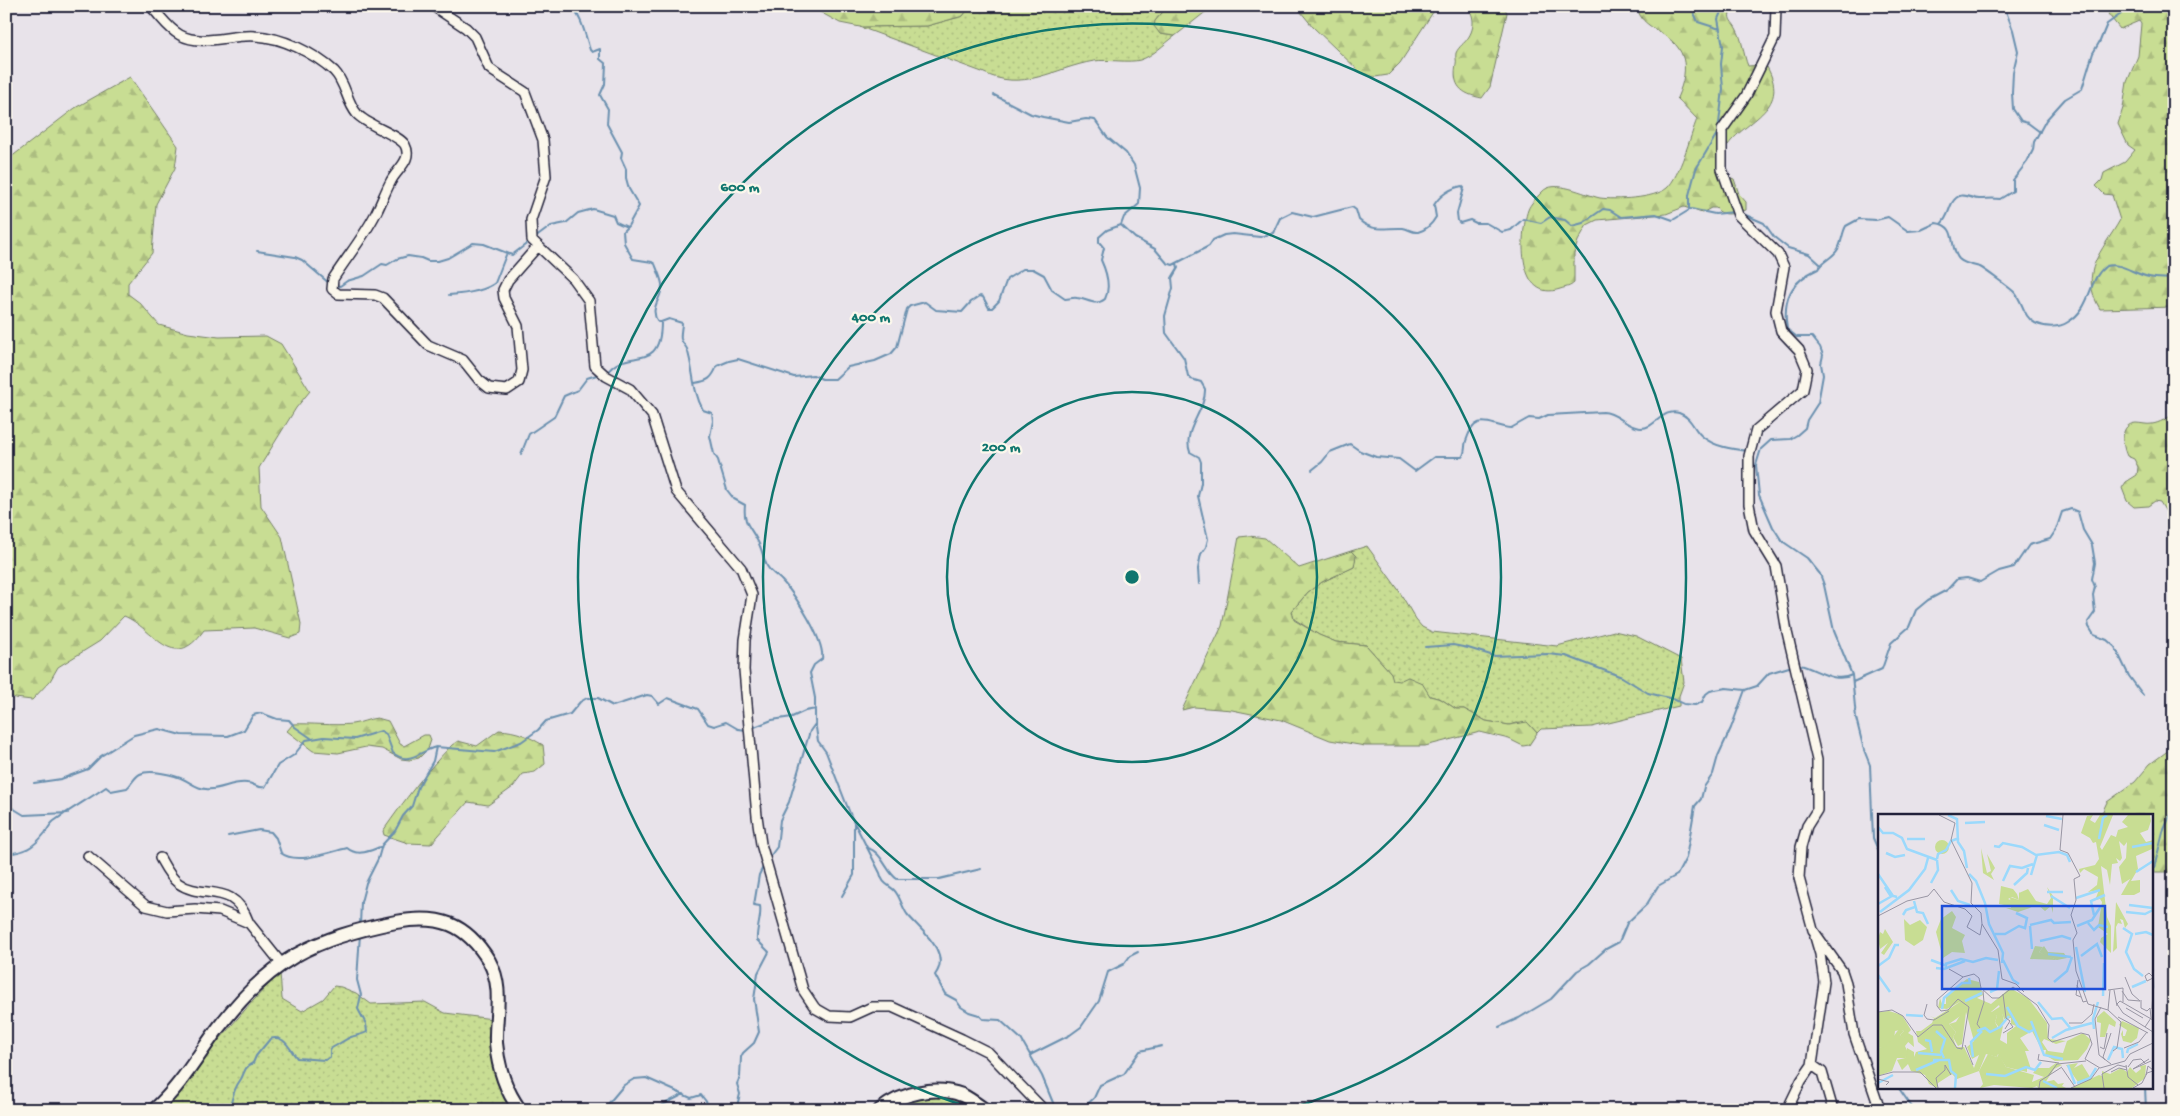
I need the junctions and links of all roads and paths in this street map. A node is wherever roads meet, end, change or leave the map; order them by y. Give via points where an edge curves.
1 (150, 6) edge
2 (433, 6) edge
3 (1776, 6) edge
4 (538, 246) junction
5 (88, 856) dead end
6 (160, 858) dead end
7 (249, 923) junction
8 (1813, 930) junction
9 (281, 964) junction
10 (1812, 1065) junction
11 (154, 1110) edge
12 (520, 1110) edge
13 (880, 1110) edge
14 (985, 1110) edge
15 (1044, 1110) edge
16 (1787, 1110) edge
17 (1833, 1110) edge
18 (1880, 1110) edge

1 - 4 street via 171,29 186,38 254,36 298,48 333,71 344,85 350,105 359,116 403,142 407,152 405,161 389,183 375,216 333,279 332,289 338,294 384,298 428,345 463,360 479,380 494,390 507,390 521,380 520,333 503,290
2 - 4 street via 475,37 485,61 494,72 525,92 542,140 546,176 531,220 532,240
3 - 8 street via 1775,37 1746,96 1722,130 1722,170 1738,215 1778,254 1784,267 1776,311 1781,331 1798,350 1807,369 1803,390 1756,430 1749,456 1749,504 1754,530 1776,566 1787,632 1817,760 1817,810 1807,826 1801,847 1799,878
4 - 15 street via 573,279 589,301 595,366 630,389 652,415 676,491 741,568 752,595 744,670 757,816 761,844 803,990 815,1008 829,1016 850,1017 872,1007 892,1007 971,1043 988,1052
5 - 7 street via 146,906 168,912 220,911
6 - 7 street via 179,884 228,897 243,909
7 - 9 street
8 - 10 street via 1824,982
8 - 18 street via 1842,971 1854,1034
9 - 11 highway via 245,996 170,1095
9 - 12 highway via 319,943 378,926 427,918 456,926 475,942 496,978 498,1053 506,1084
10 - 16 street
10 - 17 street via 1822,1072
13 - 14 highway via 899,1098 929,1091 951,1092

